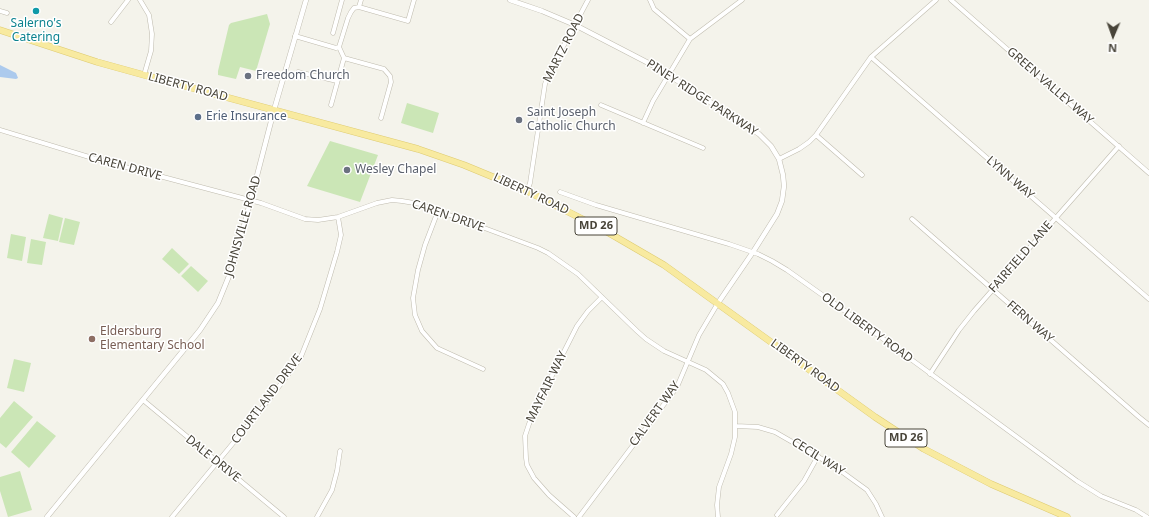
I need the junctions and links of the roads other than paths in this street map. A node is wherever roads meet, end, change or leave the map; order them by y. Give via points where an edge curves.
1 (128, 0) edge
2 (140, 0) edge
3 (306, 0) edge
4 (342, 0) edge
5 (361, 0) edge
6 (414, 0) edge
7 (510, 0) edge
8 (588, 0) edge
9 (650, 0) edge
10 (742, 0) edge
11 (936, 0) edge
12 (951, 0) edge
13 (359, 7) junction
14 (0, 11) edge
15 (7, 13) dead end
16 (338, 15) junction
17 (348, 18) junction
18 (111, 22) dead end
19 (575, 25) junction
20 (0, 30) edge
21 (333, 33) dead end
22 (295, 36) junction
23 (690, 39) junction
24 (339, 47) junction
25 (871, 57) junction
26 (344, 58) junction
27 (298, 72) dead end
28 (669, 74) junction
29 (144, 75) junction
30 (337, 81) junction
31 (331, 105) dead end
32 (601, 106) dead end
33 (274, 110) junction
34 (381, 118) dead end
35 (643, 123) junction
36 (0, 130) edge
37 (816, 135) junction
38 (1119, 146) junction
39 (703, 148) dead end
40 (779, 159) junction
41 (1149, 173) edge
42 (862, 175) dead end
43 (527, 191) junction
44 (560, 192) dead end
45 (251, 201) junction
46 (438, 211) junction
47 (338, 217) junction
48 (1056, 218) junction
49 (912, 219) dead end
50 (753, 252) junction
51 (993, 289) junction
52 (601, 298) junction
53 (1149, 299) edge
54 (718, 303) junction
55 (687, 362) junction
56 (483, 370) dead end
57 (930, 374) junction
58 (143, 400) junction
59 (1149, 425) edge
60 (736, 426) junction
61 (340, 451) dead end
62 (818, 456) junction
63 (218, 462) junction
64 (777, 515) dead end
65 (47, 517) edge
66 (172, 517) edge
67 (284, 517) edge
68 (317, 517) edge
69 (574, 517) edge
70 (578, 517) edge
71 (718, 517) edge
72 (882, 517) edge
73 (1067, 517) edge
74 (1147, 517) edge

1 - 18 street
2 - 29 street via 149,15 152,34 151,51
3 - 22 street, JOHNSVILLE ROAD
4 - 16 street
5 - 13 street
6 - 13 street via 408,20
7 - 19 street, PINEY RIDGE PARKWAY
8 - 19 street, MARTZ ROAD
9 - 23 street via 654,9
10 - 23 street
11 - 25 street
12 - 38 street, GREEN VALLEY WAY
13 - 17 street via 354,8
14 - 15 street
16 - 17 street
16 - 21 street
17 - 24 street
19 - 28 street, PINEY RIDGE PARKWAY
19 - 43 street, MARTZ ROAD via 545,84
20 - 29 main road, LIBERTY ROAD / MD 26
22 - 24 street
22 - 33 street, JOHNSVILLE ROAD
23 - 28 street
24 - 26 street
25 - 37 street
25 - 48 street, LYNN WAY
26 - 30 street
26 - 34 street via 384,69 390,76 391,82
27 - 30 street
28 - 35 street
28 - 40 street, PINEY RIDGE PARKWAY via 759,134
29 - 33 main road, LIBERTY ROAD / MD 26
30 - 31 street
32 - 35 street
33 - 43 main road, LIBERTY ROAD / MD 26 via 418,149
33 - 45 street, JOHNSVILLE ROAD
35 - 39 street
36 - 45 street, CAREN DRIVE
37 - 40 street via 799,149
37 - 42 street
38 - 41 street, GREEN VALLEY WAY
38 - 48 street, FAIRFIELD LANE
40 - 50 street, PINEY RIDGE PARKWAY via 784,180 782,201
43 - 54 main road, LIBERTY ROAD / MD 26 via 638,249
44 - 50 street, OLD LIBERTY ROAD
45 - 47 street, CAREN DRIVE via 305,219
45 - 58 street, JOHNSVILLE ROAD via 233,264 218,303 200,330
46 - 47 street, CAREN DRIVE via 420,204 392,200 368,205
46 - 52 street, CAREN DRIVE via 548,253 575,272
46 - 56 street via 418,270 413,298 415,315 422,331 436,348
47 - 63 street, COURTLAND DRIVE via 341,234 338,252 320,309 300,359
48 - 51 street, FAIRFIELD LANE
48 - 53 street, LYNN WAY
49 - 51 street, FERN WAY
50 - 54 street, PINEY RIDGE PARKWAY
50 - 57 street, OLD LIBERTY ROAD via 787,270
51 - 57 street, FAIRFIELD LANE via 959,330
51 - 59 street, FERN WAY
52 - 55 street, CAREN DRIVE via 646,339
52 - 69 street, MAYFAIR WAY via 577,326 534,411 525,436 527,465 534,478
54 - 55 street, CALVERT WAY
54 - 73 main road, LIBERTY ROAD / MD 26 via 911,441 991,484
55 - 60 street, CAREN DRIVE via 706,370 722,384 735,412
55 - 70 street, CALVERT WAY via 674,392
57 - 74 street, OLD LIBERTY ROAD via 1092,491
58 - 63 street, DALE DRIVE
58 - 65 street, JOHNSVILLE ROAD
60 - 62 street, CECIL WAY via 758,427 775,432
60 - 71 street, CAREN DRIVE via 733,447 719,487
61 - 68 street via 332,490
62 - 64 street via 804,481
62 - 72 street, CECIL WAY via 867,490
63 - 66 street, COURTLAND DRIVE
63 - 67 street, DALE DRIVE

